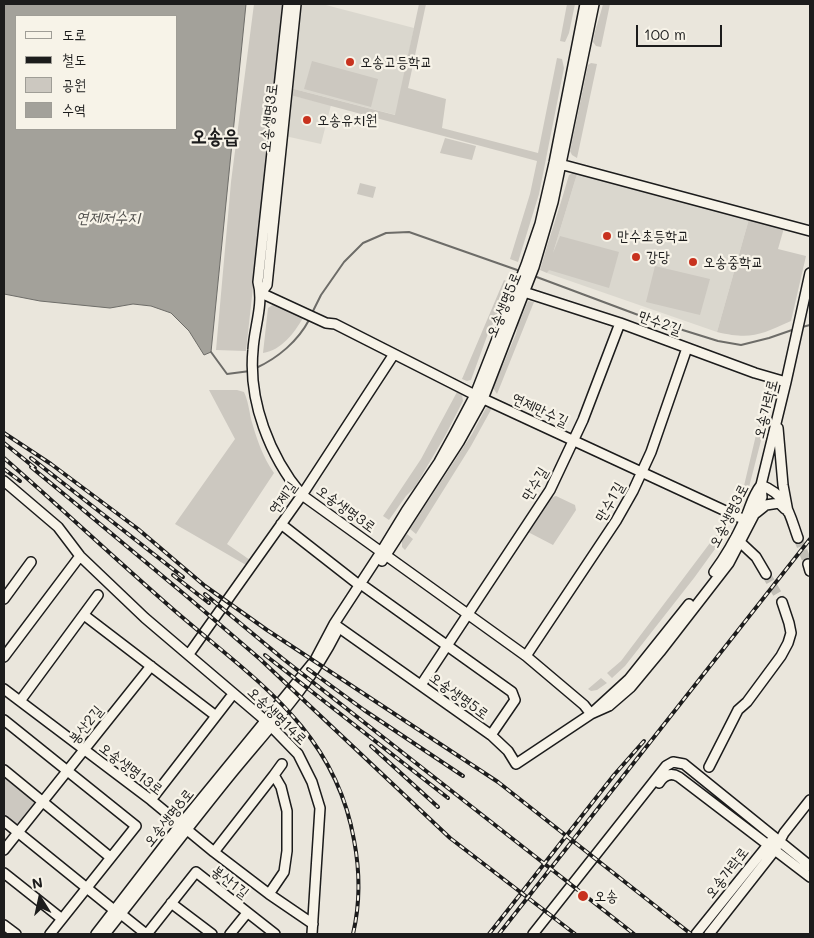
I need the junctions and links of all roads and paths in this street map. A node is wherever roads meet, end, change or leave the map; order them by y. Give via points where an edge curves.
1 (288, 4) edge
2 (296, 4) edge
3 (585, 4) edge
4 (594, 4) edge
5 (557, 164) junction
6 (810, 230) edge
7 (810, 273) edge
8 (524, 281) junction
9 (524, 292) junction
10 (261, 293) junction
11 (620, 323) junction
12 (688, 348) junction
13 (394, 354) junction
14 (786, 382) junction
15 (479, 397) junction
16 (778, 416) junction
17 (574, 441) junction
18 (642, 473) junction
19 (4, 481) edge
20 (761, 485) junction
21 (302, 495) junction
22 (788, 512) junction
23 (755, 513) junction
24 (745, 520) junction
25 (281, 524) junction
26 (798, 538) tunnel mouth
27 (740, 542) junction
28 (384, 554) junction
29 (80, 556) junction
30 (31, 562) dead end
31 (766, 574) tunnel mouth
32 (362, 586) junction
33 (98, 595) dead end
34 (4, 599) edge
35 (782, 602) tunnel mouth
36 (468, 613) junction
37 (84, 615) junction
38 (337, 625) junction
39 (447, 646) junction
40 (189, 654) junction
41 (526, 656) junction
42 (4, 657) edge
43 (151, 666) junction
44 (421, 685) junction
45 (4, 689) edge
46 (230, 698) dead end
47 (20, 701) junction
48 (591, 714) junction
49 (216, 716) junction
50 (4, 720) edge
51 (268, 723) junction
52 (490, 735) junction
53 (83, 750) junction
54 (282, 764) dead end
55 (708, 767) junction
56 (4, 770) edge
57 (66, 771) junction
58 (696, 774) junction
59 (274, 775) junction
60 (709, 784) junction
61 (150, 800) junction
62 (810, 800) edge
63 (43, 801) junction
64 (4, 821) edge
65 (183, 828) junction
66 (18, 832) junction
67 (780, 837) junction
68 (771, 847) junction
69 (4, 850) edge
70 (214, 852) junction
71 (110, 857) junction
72 (810, 866) edge
73 (4, 873) edge
74 (810, 877) edge
75 (87, 889) junction
76 (270, 894) junction
77 (171, 903) junction
78 (118, 912) junction
79 (247, 913) junction
80 (62, 919) junction
81 (314, 924) junction
82 (4, 925) edge
83 (16, 934) edge
84 (50, 934) edge
85 (96, 934) edge
86 (105, 934) edge
87 (147, 934) edge
88 (212, 934) edge
89 (230, 934) edge
90 (275, 934) edge
91 (312, 934) edge
92 (533, 934) edge
93 (540, 934) edge
94 (696, 934) edge
95 (709, 934) edge

1 - 10 street, 오송생명3로 via 258,282
2 - 10 street, 오송생명3로 via 266,284
3 - 5 street, 오송생명5로
4 - 5 street, 오송생명5로
5 - 6 street
5 - 8 street, 오송생명5로
7 - 14 street, 오송가락로
8 - 9 street, 오송생명5로
8 - 15 street, 오송생명5로
9 - 11 street, 만수2길
9 - 15 street, 오송생명5로
10 - 13 street, 연제만수길 via 326,323 335,324
10 - 21 street, 오송생명3로 via 252,351 258,406 283,470
11 - 12 street, 만수2길
11 - 17 street, 만수길
12 - 14 street, 만수2길
12 - 18 street, 만수1길
13 - 15 street, 연제만수길
13 - 21 street, 연제길
14 - 16 street, 오송가락로
15 - 17 street, 연제만수길
15 - 28 street, 오송생명5로 via 406,511
16 - 20 street, 오송가락로
16 - 22 street
17 - 18 street, 연제만수길
17 - 36 street, 만수길 via 550,490
18 - 24 street, 연제만수길
18 - 41 street, 만수1길 via 616,521
19 - 29 street via 58,527
20 - 22 street via 781,497
20 - 23 street, 오송생명3로 via 762,497
20 - 24 street, 오송생명3로 via 753,495
21 - 25 street, 연제길
21 - 28 street, 오송생명3로
22 - 23 street via 779,503 772,503
22 - 26 street
23 - 27 street, 오송생명3로
24 - 48 street, 오송생명3로 via 717,568 656,646 629,679
25 - 32 street
25 - 40 street, 연제길
27 - 31 street via 756,557
27 - 48 street, 오송생명3로 via 728,563 631,687 609,706
28 - 32 street, 오송생명5로
28 - 36 street, 오송생명3로
29 - 40 street, 오송생명14로 via 145,618
29 - 42 street
30 - 34 street
32 - 38 street, 오송생명5로
32 - 39 street
33 - 37 street
35 - 55 street via 790,623 788,643 738,710
36 - 39 street, 만수길
36 - 41 street, 오송생명3로
37 - 43 street
37 - 47 street
38 - 44 street, 오송생명5로
38 - 51 street, 오송생명8로 via 328,649 293,698
39 - 44 street, 만수길
39 - 52 street, 오송생명5로 via 512,692 515,700
40 - 51 street, 오송생명14로
41 - 48 street, 오송생명3로
43 - 49 street
43 - 53 street, 봉산2길
44 - 52 street, 오송생명5로
45 - 47 street, 오송생명13로
46 - 49 street
47 - 53 street, 오송생명13로
48 - 52 street, 오송생명5로 via 516,764 508,751
49 - 61 street
50 - 57 street
51 - 65 street, 오송생명8로
51 - 81 street, 오송생명14로 via 298,754 320,808
53 - 57 street, 봉산2길
53 - 61 street, 오송생명13로
54 - 59 street
55 - 58 street
55 - 60 street
56 - 63 street
57 - 63 street, 봉산2길
57 - 71 street via 136,826
58 - 60 street
58 - 92 street via 678,762 666,766
59 - 70 street
59 - 76 street via 282,787 287,811 287,851 284,872
60 - 67 street
61 - 65 street, 오송생명13로
62 - 67 street, 오송가락로
63 - 66 street, 봉산2길
63 - 71 street
64 - 66 street
65 - 70 street, 오송생명13로
65 - 78 street, 오송생명8로
66 - 69 street, 봉산2길
66 - 75 street
67 - 68 street, 오송가락로
67 - 72 street
68 - 74 street
68 - 93 street via 679,776 663,777
68 - 94 street, 오송가락로
68 - 95 street, 오송가락로
70 - 76 street, 오송생명13로
71 - 75 street
73 - 80 street
75 - 78 street
75 - 80 street
76 - 81 street, 오송생명13로
77 - 79 street, 봉산1길 via 196,872
77 - 87 street
77 - 88 street
78 - 85 street, 오송생명8로
78 - 86 street, 오송생명8로
78 - 87 street
79 - 89 street, 봉산1길
79 - 90 street, 봉산1길
80 - 84 street
81 - 91 street, 오송생명14로
82 - 83 street

